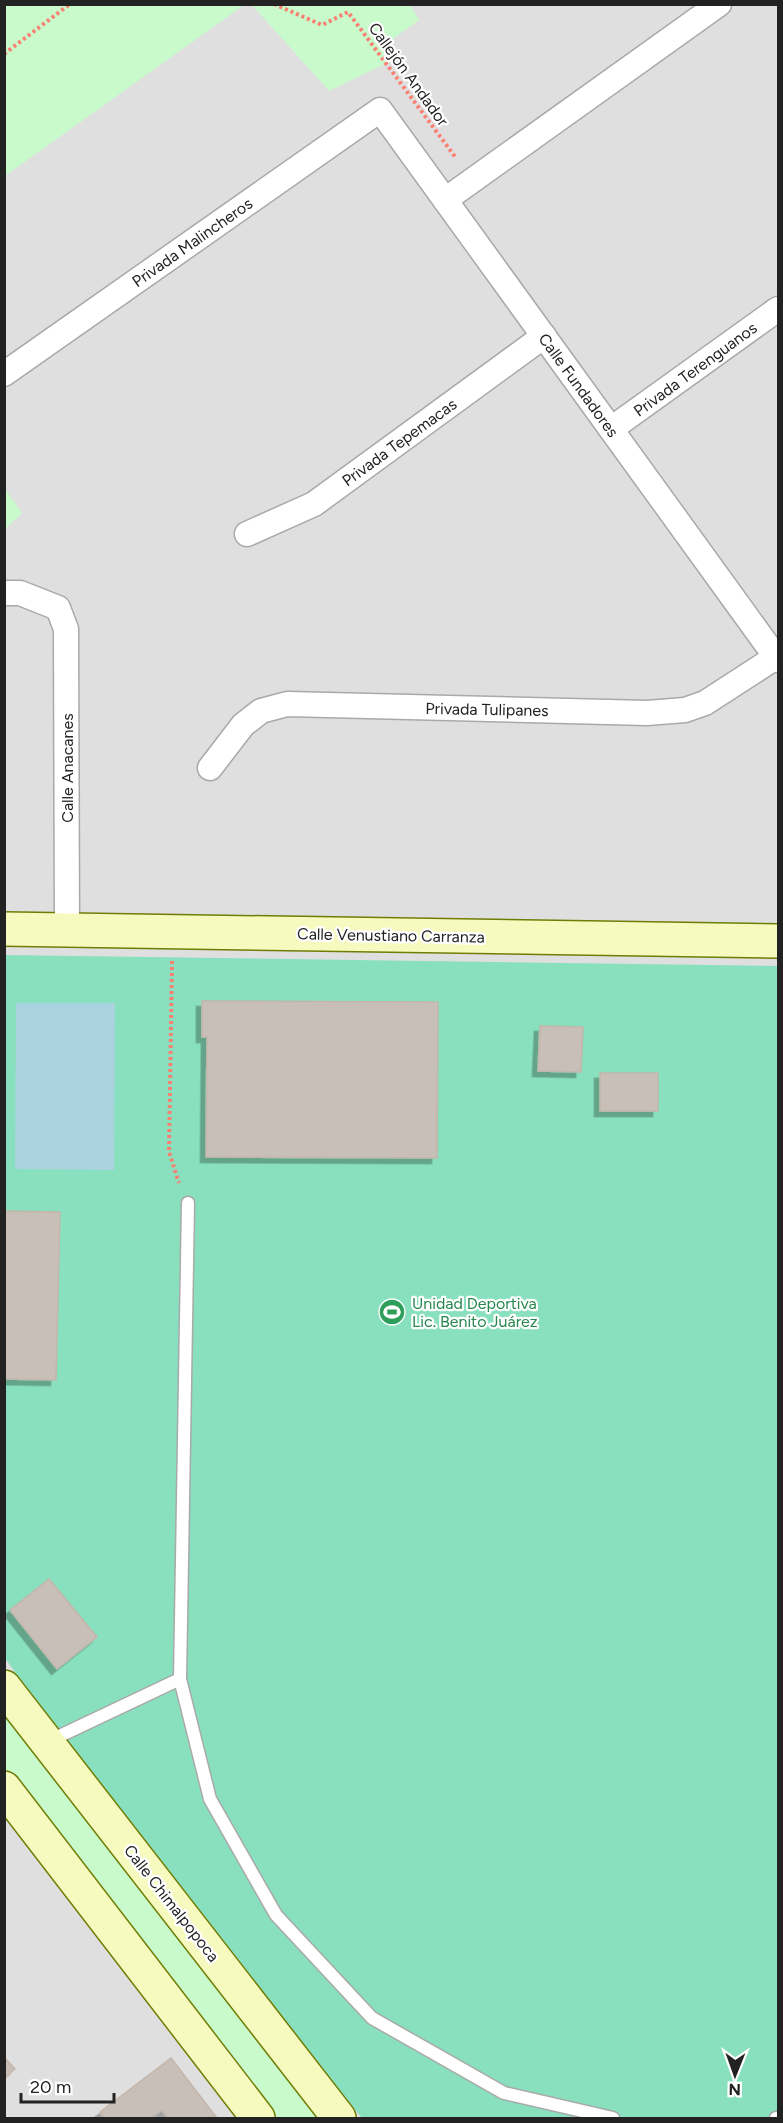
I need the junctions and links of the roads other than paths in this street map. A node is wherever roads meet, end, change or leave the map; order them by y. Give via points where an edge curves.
1 (719, 4) edge
2 (380, 110) joint
3 (445, 200) junction
4 (778, 309) edge
5 (543, 336) junction
6 (4, 374) edge
7 (611, 429) junction
8 (247, 534) dead end
9 (4, 593) edge
10 (777, 658) edge
11 (210, 768) dead end
12 (4, 929) edge
13 (67, 930) junction
14 (778, 941) edge
15 (188, 1203) road end
16 (180, 1679) junction
17 (4, 1687) edge
18 (48, 1742) junction
19 (4, 1788) edge
20 (258, 2118) edge
21 (339, 2118) edge
22 (613, 2118) edge

1 - 3 street
2 - 3 street, Calle Fundadores
2 - 6 street, Privada Malincheros
3 - 5 street, Calle Fundadores
4 - 7 street, Privada Terenguanos
5 - 7 street, Calle Fundadores
5 - 8 street, Privada Tepemacas via 314,504
7 - 10 street, Calle Fundadores
9 - 13 street, Calle Anacanes via 20,593 58,608 66,629
10 - 11 street, Privada Tulipanes via 705,703 685,710 647,713 287,704 261,711 243,725
12 - 13 main road, Calle Venustiano Carranza
13 - 14 main road, Calle Venustiano Carranza
15 - 16 lane
16 - 18 lane
16 - 22 lane via 210,1799 276,1915 372,2018 504,2093
17 - 18 main road, Calle Chimalpopoca
18 - 21 main road, Calle Chimalpopoca
19 - 20 main road

